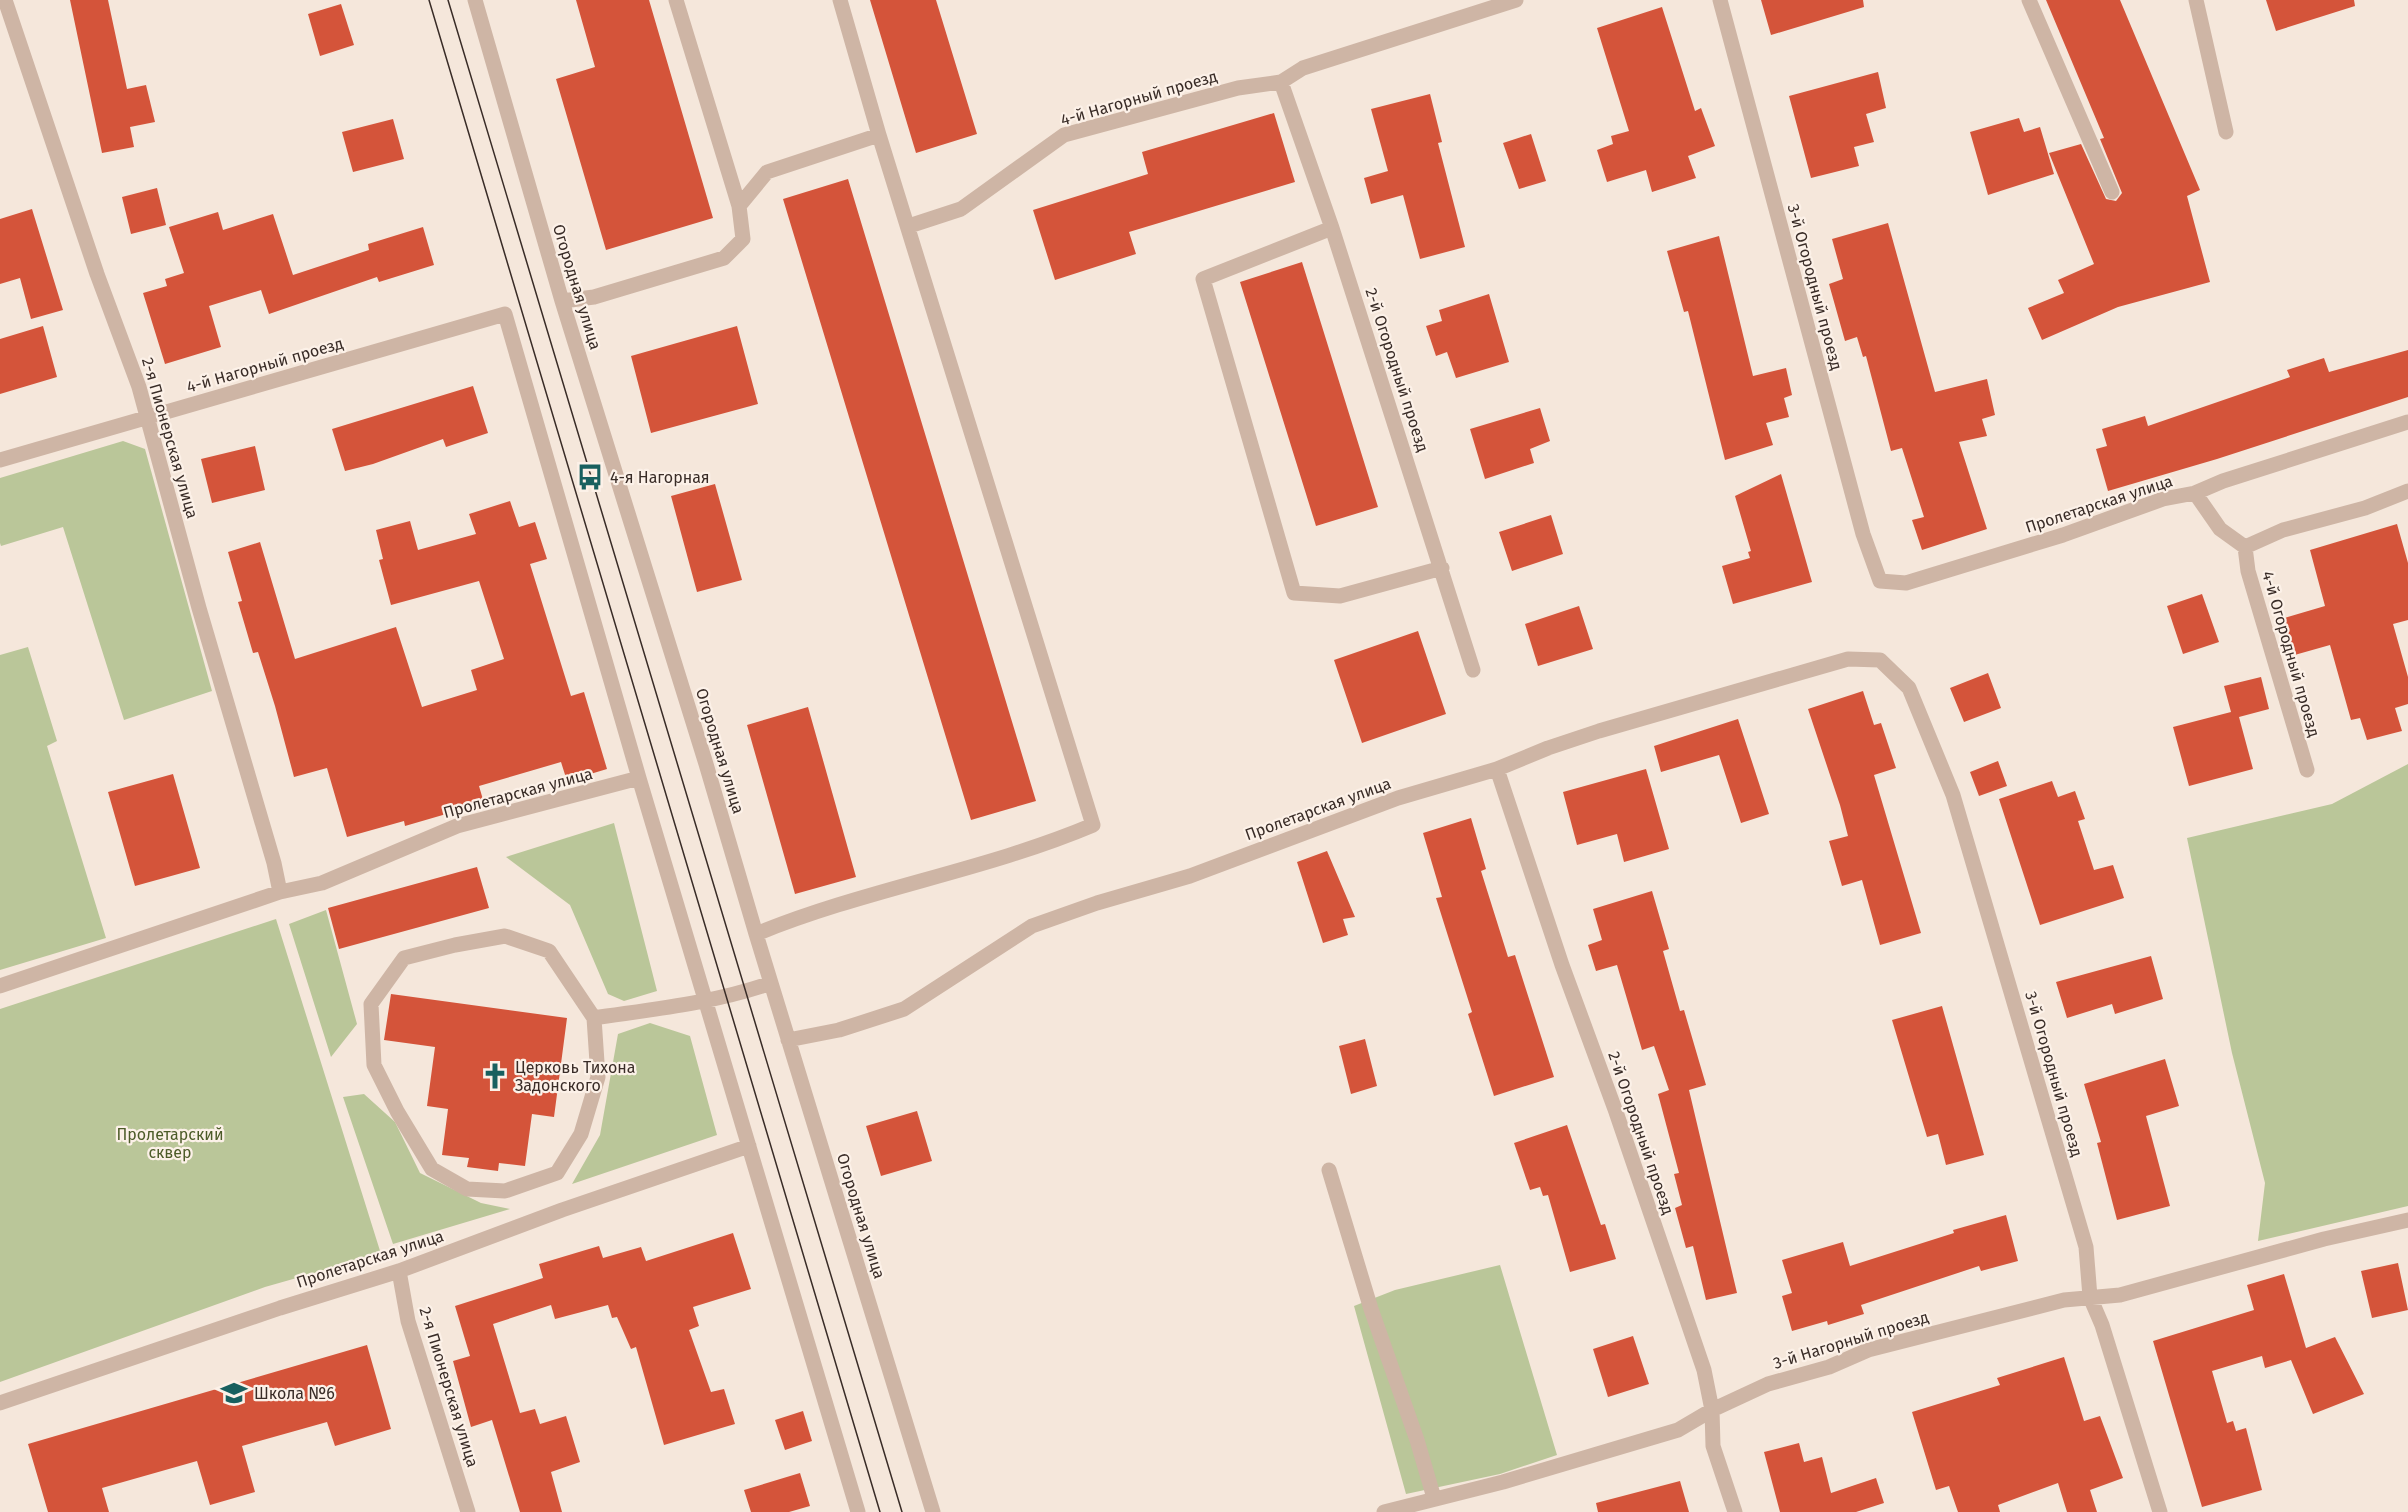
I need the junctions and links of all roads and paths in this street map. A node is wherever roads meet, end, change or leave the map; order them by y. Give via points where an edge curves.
1 (4, 0) edge
2 (475, 0) edge
3 (676, 0) edge
4 (840, 0) edge
5 (1516, 0) edge
6 (1720, 0) edge
7 (2029, 0) edge
8 (2196, 0) edge
9 (1281, 82) junction
10 (2226, 132) dead end
11 (879, 135) junction
12 (2112, 192) dead end
13 (739, 206) junction
14 (909, 226) junction
15 (1332, 228) junction
16 (562, 301) junction
17 (147, 419) junction
18 (2408, 422) edge
19 (0, 460) edge
20 (2408, 491) edge
21 (2195, 493) junction
22 (2245, 547) junction
23 (1442, 568) junction
24 (1880, 581) joint
25 (1880, 660) joint
26 (1473, 670) dead end
27 (1497, 769) junction
28 (2307, 770) dead end
29 (639, 778) junction
30 (280, 892) junction
31 (756, 934) junction
32 (771, 983) junction
33 (0, 986) edge
34 (705, 1001) junction
35 (594, 1018) junction
36 (788, 1040) junction
37 (749, 1146) junction
38 (1329, 1170) dead end
39 (2408, 1220) edge
40 (399, 1271) junction
41 (2090, 1297) junction
42 (0, 1403) edge
43 (1712, 1410) junction
44 (1434, 1498) junction
45 (468, 1512) edge
46 (858, 1512) edge
47 (933, 1512) edge
48 (1384, 1512) edge
49 (1735, 1512) edge
50 (2160, 1512) edge

1 - 17 street, 2-я Пионерская улица
2 - 16 street, Огородная улица
3 - 13 street
4 - 11 street
5 - 9 street, 4-й Нагорный проезд via 1304,69
6 - 24 street, 3-й Огородный проезд via 1863,534
7 - 12 street
8 - 10 street
9 - 14 street, 4-й Нагорный проезд via 1238,88 1064,135 961,209
9 - 15 street, 2-й Огородный проезд
11 - 13 street via 767,171
11 - 14 street
13 - 16 street via 743,239 724,258 594,297
14 - 31 street via 1093,825 1050,843 859,897
15 - 23 street, 2-й Огородный проезд
15 - 23 street via 1203,279 1294,593 1340,596
16 - 31 street, Огородная улица
17 - 19 street, 4-й Нагорный проезд
17 - 29 street, 4-й Нагорный проезд via 505,314
17 - 30 street, 2-я Пионерская улица
18 - 21 street
20 - 22 street via 2365,508 2283,530
21 - 22 street, Пролетарская улица via 2220,529
21 - 24 street, Пролетарская улица via 2163,499 2063,535 1906,583
22 - 28 street, 4-й Огородный проезд via 2248,571
23 - 26 street, 2-й Огородный проезд
25 - 27 street, Пролетарская улица via 1848,659 1599,731
25 - 41 street, 3-й Огородный проезд via 1909,688 1953,795 2086,1247
27 - 36 street, Пролетарская улица via 1398,798 1190,876 1032,926 904,1009 840,1030
27 - 43 street, 2-й Огородный проезд via 1704,1370
29 - 30 street, Пролетарская улица via 457,826 322,883
29 - 34 street
30 - 33 street, Пролетарская улица
31 - 32 street, Огородная улица
32 - 34 street
32 - 36 street, Огородная улица
34 - 35 street
34 - 37 street
35 - 35 street via 549,951 505,936 455,945 404,958 371,1004 374,1065 432,1168 466,1189 505,1191 557,1173 581,1134 598,1077
36 - 47 street, Огородная улица
37 - 40 street, Пролетарская улица
37 - 46 street
38 - 44 street
39 - 41 street, 3-й Нагорный проезд via 2120,1295
40 - 42 street, Пролетарская улица
40 - 45 street, 2-я Пионерская улица via 408,1321
41 - 43 street, 3-й Нагорный проезд via 2064,1300 1869,1350 1829,1367 1768,1384
41 - 50 street, 3-й Огородный проезд
43 - 44 street, 3-й Нагорный проезд via 1678,1430 1503,1482
43 - 49 street, 2-й Огородный проезд via 1713,1446
44 - 48 street, 3-й Нагорный проезд

